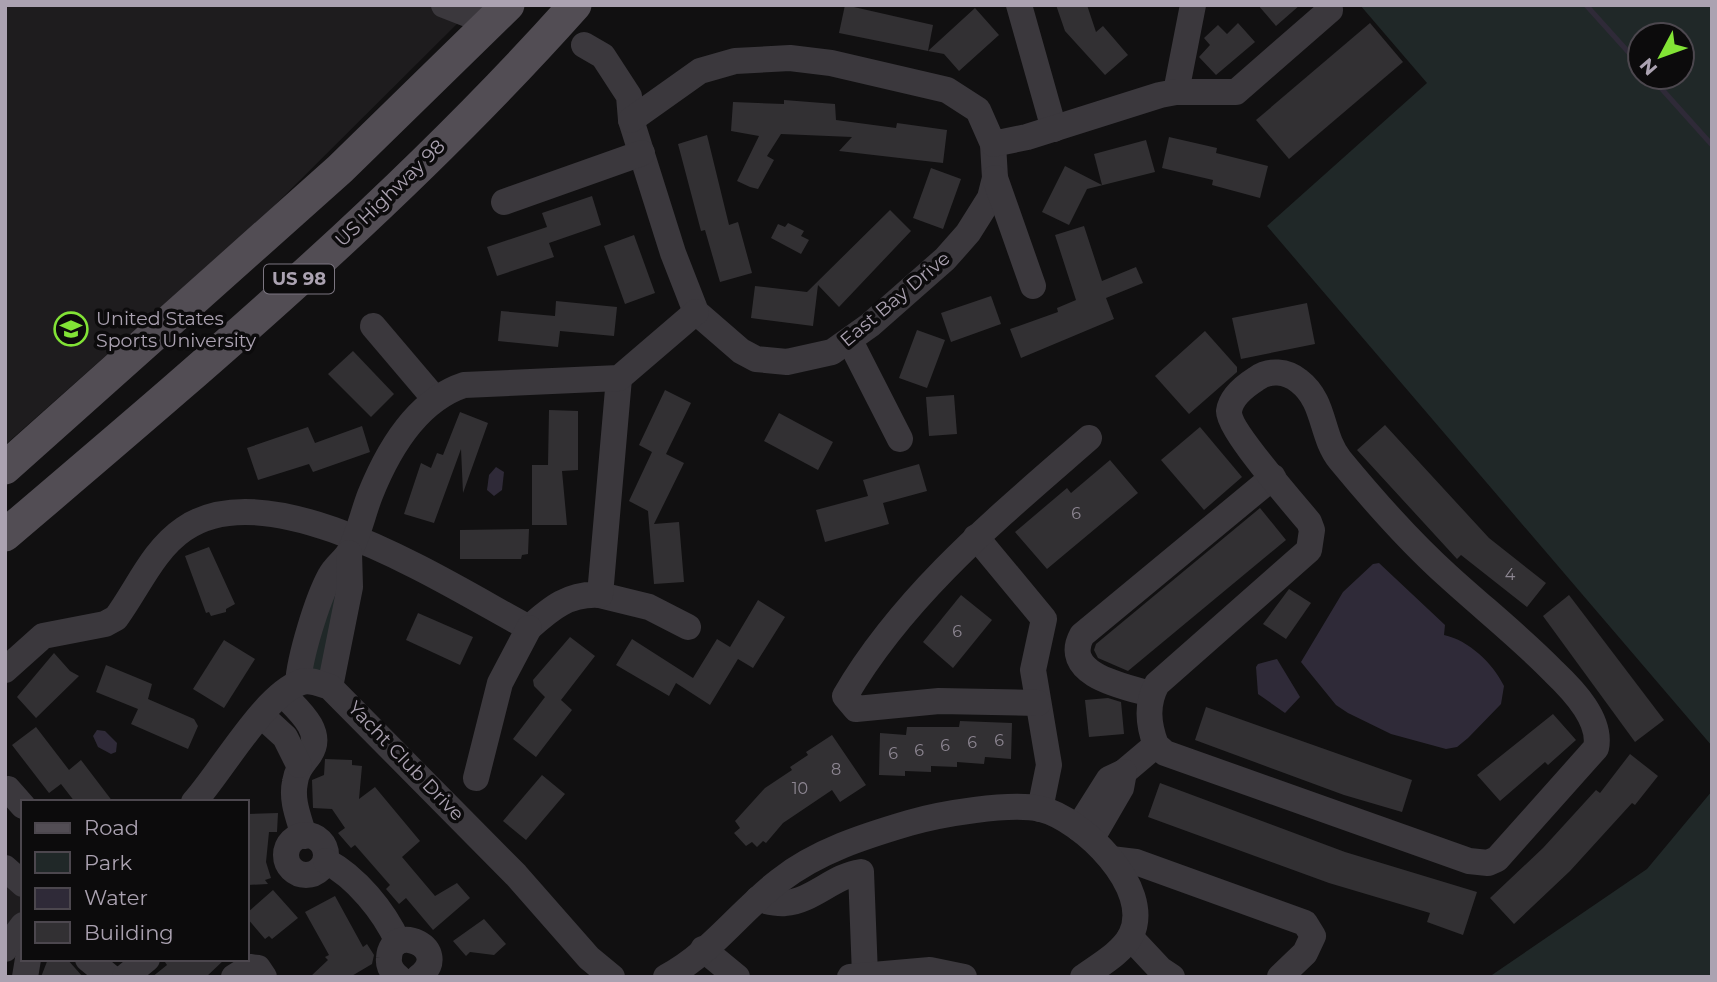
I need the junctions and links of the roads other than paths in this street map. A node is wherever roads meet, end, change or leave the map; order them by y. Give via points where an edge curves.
1 (444, 5) edge
2 (1018, 5) edge
3 (1193, 5) edge
4 (565, 9) edge
5 (1329, 10) dead end
6 (499, 14) edge
7 (1176, 92) junction
8 (631, 120) junction
9 (1054, 129) junction
10 (993, 144) junction
11 (642, 153) junction
12 (995, 178) junction
13 (504, 202) dead end
14 (1033, 286) dead end
15 (696, 312) junction
16 (373, 326) dead end
17 (850, 341) junction
18 (619, 378) junction
19 (435, 399) junction
20 (1089, 438) dead end
21 (900, 439) dead end
22 (5, 468) edge
23 (1273, 477) junction
24 (5, 535) edge
25 (976, 537) junction
26 (353, 544) junction
27 (600, 595) junction
28 (688, 627) dead end
29 (529, 628) junction
30 (5, 670) edge
31 (331, 687) junction
32 (290, 688) junction
33 (1152, 694) junction
34 (1038, 703) junction
35 (261, 715) junction
36 (1156, 745) junction
37 (299, 765) junction
38 (476, 778) dead end
39 (196, 800) edge
40 (1040, 809) junction
41 (1085, 833) junction
42 (1111, 859) junction
43 (5, 868) edge
44 (21, 882) edge
45 (758, 900) junction
46 (21, 929) edge
47 (1130, 937) junction
48 (398, 942) junction
49 (703, 948) junction
50 (5, 949) edge
51 (90, 961) edge
52 (145, 961) edge
53 (858, 976) edge
54 (110, 977) edge
55 (125, 977) edge
56 (234, 977) edge
57 (264, 977) edge
58 (398, 977) edge
59 (419, 977) edge
60 (612, 977) edge
61 (666, 977) edge
62 (737, 977) edge
63 (964, 977) edge
64 (1083, 977) edge
65 (1172, 977) edge
66 (1280, 977) edge

1 - 6 street
2 - 9 street
3 - 7 street
4 - 8 street via 584,44 603,56 629,96
4 - 24 main road, US Highway 98 / US 98 via 338,244
5 - 7 street via 1236,92
6 - 22 main road, US 98 via 341,169
7 - 9 street
8 - 10 street, East Bay Drive via 700,71 735,61 790,58 831,62 947,90 978,110
8 - 11 street
9 - 10 street
10 - 12 street, East Bay Drive
11 - 13 street
11 - 15 street
12 - 14 street
12 - 17 street, East Bay Drive via 990,198 945,260
15 - 17 street, East Bay Drive via 741,352 756,359 799,360 832,352
15 - 18 street
16 - 19 street
17 - 21 street
18 - 19 street via 464,385
18 - 27 street
19 - 26 street via 395,444
20 - 25 street
23 - 33 street via 1309,522 1309,550 1166,674
23 - 33 street via 1079,642 1080,660 1091,673
23 - 36 street via 1229,414 1246,386 1275,372 1289,374 1311,392 1333,450 1416,546 1567,685 1592,722 1596,748 1507,850 1497,859 1479,863 1165,753
25 - 34 street via 1051,612 1033,670
25 - 34 street via 861,669 845,695 856,709 939,701
26 - 29 street
26 - 30 street via 254,511 210,517 171,539 116,618 43,636
26 - 31 street via 350,587
26 - 32 street via 330,575
27 - 28 street via 649,607
27 - 29 street via 562,601
29 - 38 street via 500,683
31 - 32 street, Yacht Club Drive via 309,681
31 - 60 street, Yacht Club Drive
32 - 35 street
32 - 37 street via 313,736 311,752
33 - 36 street via 1149,718
34 - 40 street via 1049,765
35 - 37 street via 285,737
35 - 39 street
36 - 41 street via 1109,779
37 - 48 street via 293,801 303,836 289,847 290,866 306,875 318,871 326,861 345,871 391,926
40 - 41 street
40 - 45 street via 953,813 874,834 835,848 780,879
41 - 42 street
42 - 47 street via 1134,913
42 - 66 street via 1136,862 1306,923 1313,936 1311,945
43 - 44 street
45 - 49 street
45 - 53 street via 793,901 844,874 861,872
46 - 50 street
47 - 64 street
47 - 65 street
48 - 58 street via 388,961
48 - 59 street via 414,940 425,948 429,961
49 - 61 street
49 - 62 street
51 - 54 street
52 - 55 street
53 - 63 street via 930,970
56 - 57 street via 250,967 258,968

